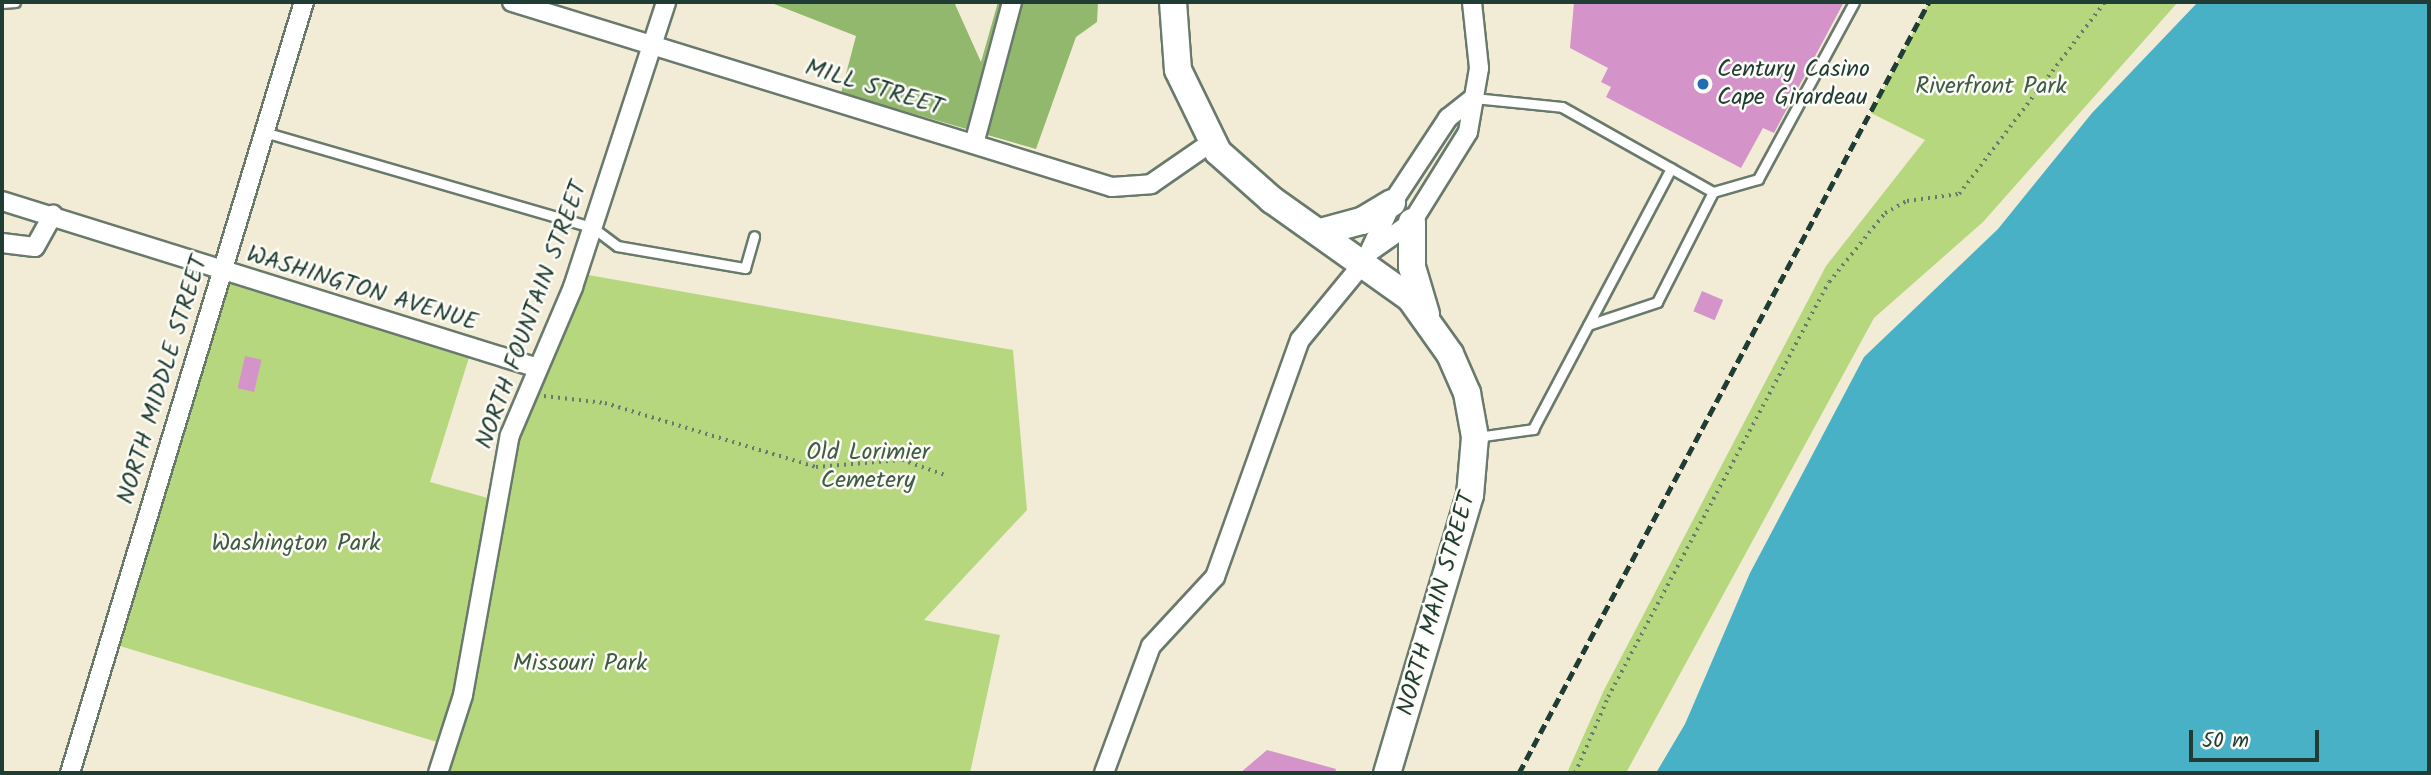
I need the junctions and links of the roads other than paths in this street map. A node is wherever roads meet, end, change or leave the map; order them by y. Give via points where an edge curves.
1 (15, 2) edge
2 (304, 2) edge
3 (512, 2) edge
4 (666, 2) edge
5 (1012, 2) edge
6 (1172, 2) edge
7 (1472, 2) edge
8 (1854, 2) edge
9 (2, 3) edge
10 (653, 46) junction
11 (1474, 98) junction
12 (264, 132) junction
13 (1213, 141) junction
14 (974, 144) junction
15 (1671, 168) junction
16 (1713, 192) junction
17 (2, 201) edge
18 (1392, 203) junction
19 (53, 215) junction
20 (1412, 222) junction
21 (592, 227) junction
22 (1324, 231) junction
23 (754, 236) dead end
24 (2, 243) edge
25 (1368, 256) junction
26 (221, 271) junction
27 (1427, 316) junction
28 (1588, 325) junction
29 (538, 368) junction
30 (1475, 437) junction
31 (71, 773) edge
32 (438, 773) edge
33 (1104, 773) edge
34 (1387, 773) edge

1 - 9 lane
2 - 12 street, NORTH MIDDLE STREET
3 - 10 street, MILL STREET
4 - 10 street, NORTH FOUNTAIN STREET
5 - 14 street
6 - 13 main road, NORTH MAIN STREET via 1178,70
7 - 11 street via 1479,68
8 - 16 lane via 1758,179
10 - 14 street, MILL STREET
10 - 21 street, NORTH FOUNTAIN STREET
11 - 15 lane via 1562,107
11 - 18 street via 1448,118
11 - 20 street via 1468,132
12 - 21 lane
12 - 26 street, NORTH MIDDLE STREET
13 - 14 street, MILL STREET via 1151,184 1112,187
13 - 22 main road, NORTH MAIN STREET via 1272,200
15 - 16 lane
15 - 28 lane
16 - 28 lane via 1657,302
17 - 19 street, WASHINGTON AVENUE
18 - 22 main road via 1362,221
18 - 25 street
19 - 24 street via 35,247
19 - 26 street, WASHINGTON AVENUE
20 - 25 street
20 - 27 main road via 1412,267
21 - 23 lane via 617,246 745,268
21 - 29 street, NORTH FOUNTAIN STREET
22 - 25 main road, NORTH MAIN STREET
25 - 27 main road, NORTH MAIN STREET
25 - 33 street via 1300,340 1216,577 1151,646
26 - 29 street, WASHINGTON AVENUE
26 - 31 street, NORTH MIDDLE STREET
27 - 30 main road, NORTH MAIN STREET via 1467,393
28 - 30 lane via 1533,429
29 - 32 street, NORTH FOUNTAIN STREET via 510,435 463,695
30 - 34 main road, NORTH MAIN STREET via 1463,526

